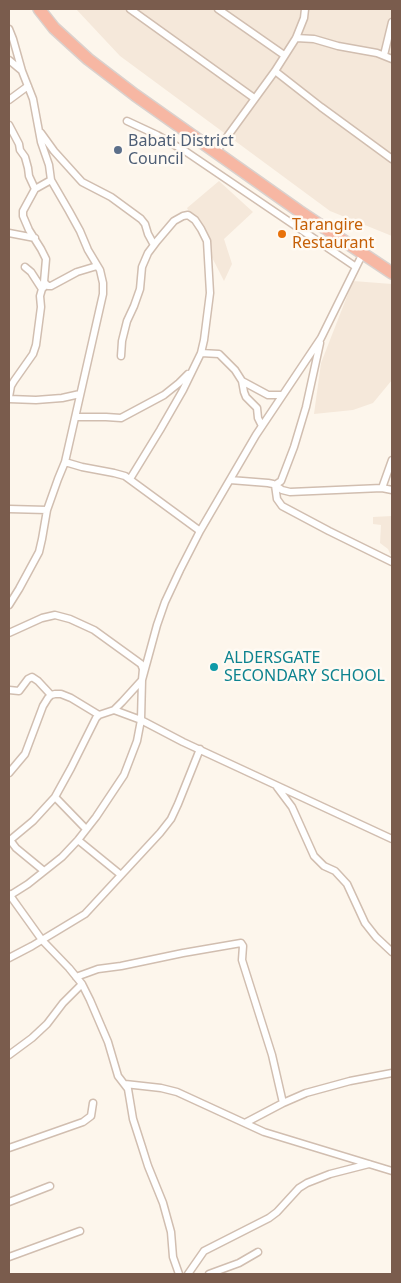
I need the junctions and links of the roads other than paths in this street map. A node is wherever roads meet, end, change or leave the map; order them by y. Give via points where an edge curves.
1 (39, 9) edge
2 (130, 9) edge
3 (218, 9) edge
4 (305, 9) edge
5 (392, 22) edge
6 (9, 29) edge
7 (296, 38) junction
8 (284, 55) junction
9 (384, 55) junction
10 (392, 59) edge
11 (9, 60) edge
12 (22, 71) junction
13 (275, 71) junction
14 (28, 86) junction
15 (254, 98) junction
16 (9, 100) edge
17 (127, 121) dead end
18 (9, 125) edge
19 (39, 130) junction
20 (216, 152) junction
21 (392, 159) edge
22 (51, 180) junction
23 (35, 190) junction
24 (9, 233) edge
25 (34, 238) junction
26 (154, 245) junction
27 (362, 253) junction
28 (97, 266) junction
29 (25, 267) dead end
30 (356, 267) junction
31 (392, 273) edge
32 (44, 287) junction
33 (321, 338) junction
34 (201, 353) junction
35 (121, 356) dead end
36 (194, 368) junction
37 (242, 381) junction
38 (80, 394) junction
39 (282, 395) junction
40 (9, 398) edge
41 (76, 417) junction
42 (262, 426) junction
43 (392, 460) edge
44 (65, 462) junction
45 (130, 479) junction
46 (230, 480) junction
47 (275, 485) junction
48 (382, 488) junction
49 (392, 490) edge
50 (9, 509) edge
51 (48, 510) junction
52 (200, 531) junction
53 (392, 562) edge
54 (9, 605) edge
55 (9, 633) edge
56 (142, 680) junction
57 (9, 690) edge
58 (51, 695) junction
59 (114, 710) junction
60 (99, 715) junction
61 (140, 720) junction
62 (200, 750) junction
63 (9, 773) edge
64 (274, 784) junction
65 (55, 797) junction
66 (86, 829) junction
67 (392, 839) edge
68 (78, 840) junction
69 (9, 841) edge
70 (44, 871) junction
71 (121, 874) junction
72 (9, 895) edge
73 (42, 940) junction
74 (392, 952) edge
75 (9, 958) edge
76 (76, 978) junction
77 (82, 984) junction
78 (9, 1055) edge
79 (392, 1073) edge
80 (125, 1084) junction
81 (93, 1103) dead end
82 (283, 1103) junction
83 (245, 1122) junction
84 (9, 1148) edge
85 (370, 1164) junction
86 (392, 1171) edge
87 (50, 1186) dead end
88 (9, 1202) edge
89 (80, 1231) dead end
90 (258, 1252) dead end
91 (9, 1257) edge
92 (178, 1272) edge
93 (187, 1274) edge
94 (209, 1274) edge

1 - 20 highway via 54,28 88,59
2 - 15 street
3 - 8 street
4 - 7 street
5 - 9 street
6 - 12 street
7 - 8 street
7 - 9 street
8 - 13 street
9 - 10 street
11 - 12 street
12 - 14 street
13 - 15 street
13 - 21 street
14 - 16 street
14 - 19 street
15 - 20 street
17 - 30 street via 185,151
18 - 23 street via 27,162
19 - 22 street
19 - 26 street via 82,182 141,218
20 - 27 highway
22 - 23 street
22 - 28 street
23 - 25 street via 23,211
24 - 25 street
25 - 32 street via 46,259
26 - 34 street via 174,221 183,216 188,215 195,220 201,229 206,241 210,293
26 - 35 street via 142,266 140,289 127,321
27 - 30 street
27 - 31 highway
28 - 32 street
28 - 38 street via 103,294
29 - 32 street
30 - 33 street
32 - 40 street via 40,296 36,345 11,386
33 - 39 street
33 - 47 street via 302,423 281,482
34 - 36 street
34 - 37 street via 221,355
36 - 41 street via 164,395 121,418
36 - 45 street
37 - 39 street via 268,395
37 - 42 street via 245,394 257,408
38 - 40 street via 36,400
38 - 41 street
39 - 42 street
41 - 44 street
42 - 46 street
43 - 48 street
44 - 45 street
44 - 51 street
45 - 52 street
46 - 47 street
46 - 52 street
47 - 48 street via 290,492
47 - 53 street via 276,497 282,506
48 - 49 street
50 - 51 street
51 - 54 street via 39,552
52 - 56 street via 166,602
55 - 56 street via 42,618 56,615 70,618 94,630 141,664
56 - 59 street
56 - 61 street
57 - 58 street via 18,692 32,677
58 - 60 street via 71,698
58 - 63 street via 43,706 25,754
59 - 60 street
59 - 61 street
60 - 65 street
61 - 62 street
61 - 66 street via 137,741 124,775
62 - 64 street
62 - 71 street via 171,818
64 - 67 street
64 - 74 street via 292,807 314,856 335,871 350,889 365,923
65 - 66 street
65 - 69 street
66 - 68 street
68 - 70 street
68 - 71 street
69 - 70 street
70 - 72 street
71 - 73 street via 85,914
72 - 73 street
73 - 75 street
73 - 76 street
76 - 77 street
76 - 82 street via 98,969 241,943 242,960
77 - 78 street via 47,1024
77 - 80 street via 103,1029 118,1076
79 - 82 street via 306,1092
80 - 83 street via 177,1092
80 - 92 street via 148,1166 163,1203
81 - 84 street via 91,1116 83,1122
82 - 83 street
83 - 85 street via 264,1132
85 - 86 street
85 - 93 street via 307,1183 269,1218 204,1251
87 - 88 street
89 - 91 street
90 - 94 street
92 - 93 street

